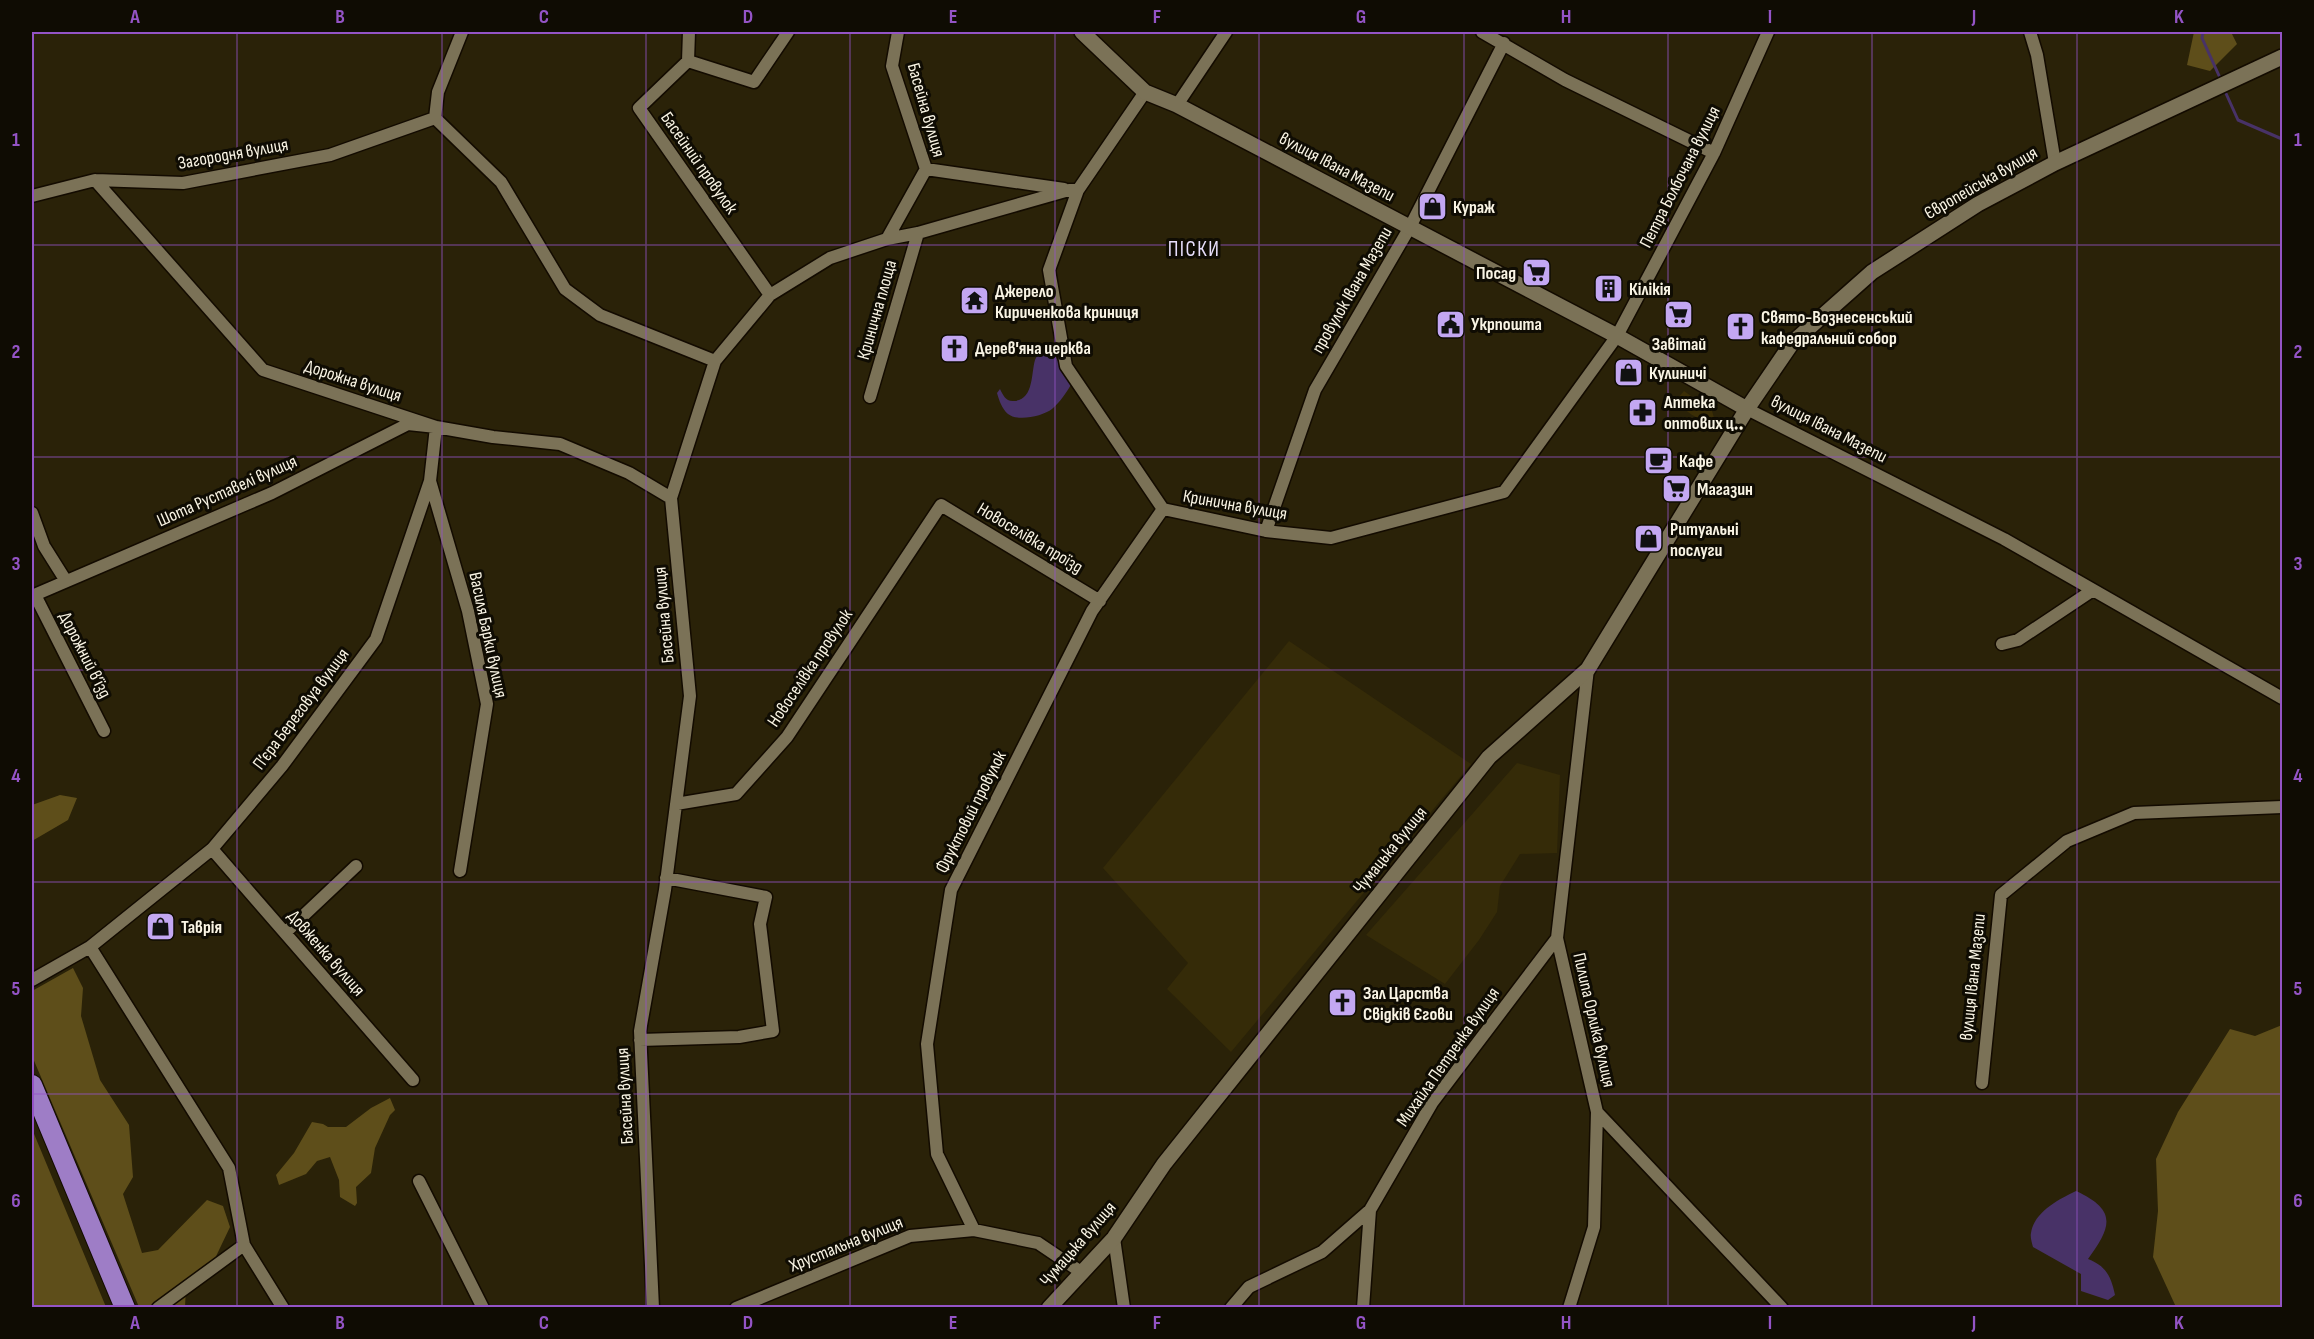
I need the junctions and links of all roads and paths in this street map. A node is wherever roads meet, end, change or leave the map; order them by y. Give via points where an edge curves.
1 (462, 32) edge
2 (689, 32) edge
3 (788, 32) edge
4 (898, 32) edge
5 (1082, 32) edge
6 (1226, 32) edge
7 (1482, 32) edge
8 (1768, 32) edge
9 (2030, 32) edge
10 (1504, 43) junction
11 (2283, 57) edge
12 (688, 61) junction
13 (1145, 92) junction
14 (1177, 105) junction
15 (435, 118) junction
16 (1714, 153) junction
17 (2055, 163) junction
18 (926, 169) junction
19 (95, 180) junction
20 (1073, 190) junction
21 (32, 196) edge
22 (1410, 227) junction
23 (918, 233) junction
24 (887, 239) junction
25 (770, 295) junction
26 (1617, 336) junction
27 (715, 361) junction
28 (870, 397) dead end
29 (1747, 409) junction
30 (436, 427) junction
31 (430, 481) junction
32 (671, 498) junction
33 (941, 505) joint
34 (1163, 509) junction
35 (32, 513) edge
36 (1266, 531) junction
37 (66, 581) junction
38 (2093, 590) junction
39 (33, 596) edge
40 (1100, 601) junction
41 (2002, 644) dead end
42 (1588, 669) junction
43 (2283, 698) edge
44 (104, 731) dead end
45 (676, 804) junction
46 (2283, 807) edge
47 (212, 849) junction
48 (357, 866) dead end
49 (460, 871) dead end
50 (666, 878) junction
51 (285, 933) junction
52 (1557, 938) junction
53 (90, 947) junction
54 (32, 980) edge
55 (640, 1040) junction
56 (413, 1080) dead end
57 (1982, 1083) dead end
58 (32, 1084) edge
59 (1597, 1112) junction
60 (419, 1181) dead end
61 (1370, 1210) junction
62 (974, 1230) junction
63 (1114, 1238) junction
64 (244, 1245) junction
65 (1081, 1272) junction
66 (125, 1308) edge
67 (158, 1308) edge
68 (284, 1308) edge
69 (483, 1308) edge
70 (653, 1308) edge
71 (736, 1308) edge
72 (1049, 1308) edge
73 (1124, 1308) edge
74 (1231, 1308) edge
75 (1363, 1308) edge
76 (1569, 1308) edge
77 (1782, 1308) edge

1 - 15 street via 438,92
2 - 12 street
3 - 12 street via 754,82
4 - 18 street, Басейна вулиця via 892,66
5 - 13 street, вулиця Івана Мазепи
6 - 14 street
7 - 10 street
8 - 16 street, Петра Болбочана вулиця
9 - 17 street
10 - 16 street via 1565,80
10 - 22 street, провулок Івана Мазепи
11 - 17 street, Європейська вулиця
12 - 25 street, Басейний провулок via 639,108
13 - 14 street, вулиця Івана Мазепи
13 - 20 street, Кринична вулиця
14 - 22 street, вулиця Івана Мазепи
15 - 19 street, Загородня вулиця via 330,155 183,183
15 - 27 street via 501,182 565,289 600,315
16 - 26 street, Петра Болбочана вулиця
17 - 29 street, Європейська вулиця via 1978,204 1872,272 1792,343
18 - 20 street
18 - 24 street, Басейна вулиця
19 - 21 street, Загородня вулиця
19 - 30 street, Дорожна вулиця via 263,370
20 - 23 street, Кринична площа
20 - 34 street, Кринична вулиця via 1049,270 1066,366
22 - 26 street, вулиця Івана Мазепи
22 - 36 street, провулок Івана Мазепи via 1315,390
23 - 24 street, Кринична площа
23 - 28 street, Кринична площа
24 - 25 street, Басейна вулиця via 830,258
25 - 27 street, Басейна вулиця
26 - 29 street, вулиця Івана Мазепи
26 - 36 street, Кринична вулиця via 1504,492 1331,538
27 - 32 street, Басейна вулиця
29 - 38 street, вулиця Івана Мазепи via 2004,539
29 - 42 street, Чумацька вулиця
30 - 31 street, П’єра Береговуа вулиця
30 - 32 street, Дорожна вулиця via 560,444 629,473
30 - 37 street, Шота Руставелі вулиця via 408,424 272,492
31 - 47 street, П’єра Береговуа вулиця via 376,639 282,766
31 - 49 street, Василя Барки вулиця via 468,610 487,704
32 - 45 street, Басейна вулиця via 690,696
33 - 40 street, Новоселівка проїзд
33 - 45 street, Новоселівка провулок via 787,737 744,786 736,794
34 - 36 street, Кринична вулиця
34 - 40 street, Фруктовий провулок
35 - 37 street via 44,546
37 - 39 street, Шота Руставелі вулиця
38 - 41 street via 2018,640
38 - 43 street, вулиця Івана Мазепи
39 - 44 street, Дорожний в’їзд
40 - 62 street, Фруктовий провулок via 951,890 927,1044 937,1154
42 - 52 street, Пилипа Орлика вулиця
42 - 63 street, Чумацька вулиця via 1489,757 1164,1164
45 - 50 street, Басейна вулиця
46 - 57 street, вулиця Івана Мазепи via 2134,813 2067,841 2001,895
47 - 51 street, Довженка вулиця
47 - 53 street, П’єра Береговуа вулиця
48 - 51 street
50 - 55 street, Басейна вулиця
50 - 55 street via 766,897 760,924 773,1031 739,1037
51 - 56 street, Довженка вулиця
52 - 59 street, Пилипа Орлика вулиця
52 - 61 street, Михайла Петренка вулиця via 1432,1103
53 - 54 street, П’єра Береговуа вулиця
53 - 64 street via 229,1168
55 - 70 street, Басейна вулиця
58 - 66 highway
59 - 76 street via 1594,1227
59 - 77 street, Пилипа Орлика вулиця
60 - 69 street
61 - 74 street via 1322,1252 1249,1287
61 - 75 street, Михайла Петренка вулиця
62 - 65 street, Хрустальна вулиця via 1038,1243
62 - 71 street, Хрустальна вулиця via 910,1236
63 - 65 street, Чумацька вулиця
63 - 73 street
64 - 67 street
64 - 68 street
65 - 72 street, Чумацька вулиця

